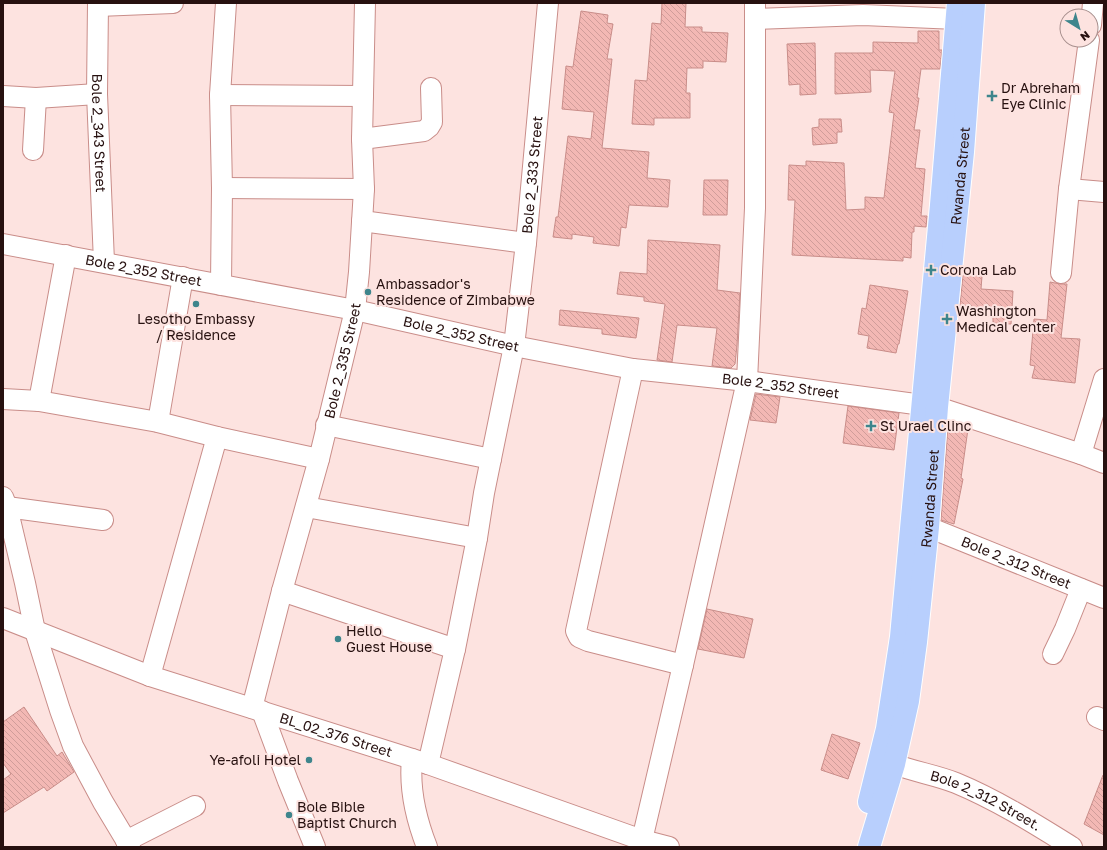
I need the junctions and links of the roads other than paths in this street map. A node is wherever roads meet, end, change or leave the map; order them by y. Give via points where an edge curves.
1 (173, 3) edge
2 (226, 3) edge
3 (365, 3) edge
4 (548, 3) edge
5 (974, 3) edge
6 (98, 4) edge
7 (863, 9) edge
8 (755, 11) edge
9 (957, 11) edge
10 (1089, 48) edge
11 (431, 88) dead end
12 (97, 94) junction
13 (220, 95) junction
14 (3, 96) edge
15 (363, 96) junction
16 (36, 98) junction
17 (362, 139) junction
18 (33, 150) dead end
19 (222, 188) junction
20 (364, 189) junction
21 (1069, 189) junction
22 (1104, 192) edge
23 (362, 221) junction
24 (526, 243) junction
25 (3, 244) edge
26 (66, 255) junction
27 (104, 262) junction
28 (1061, 273) dead end
29 (182, 277) junction
30 (221, 285) junction
31 (355, 310) junction
32 (514, 346) junction
33 (633, 369) junction
34 (1104, 379) edge
35 (747, 381) junction
36 (3, 399) edge
37 (39, 401) junction
38 (929, 406) junction
39 (158, 422) junction
40 (326, 425) junction
41 (217, 437) junction
42 (1081, 454) junction
43 (319, 458) junction
44 (491, 459) junction
45 (1104, 463) edge
46 (5, 502) edge
47 (306, 507) junction
48 (103, 520) dead end
49 (928, 527) junction
50 (477, 538) junction
51 (1080, 589) junction
52 (282, 591) junction
53 (1104, 598) edge
54 (3, 618) edge
55 (35, 630) junction
56 (455, 649) junction
57 (1053, 654) dead end
58 (683, 665) junction
59 (150, 676) junction
60 (257, 710) junction
61 (420, 762) junction
62 (894, 764) junction
63 (194, 806) dead end
64 (642, 840) junction
65 (874, 841) edge
66 (128, 844) edge
67 (315, 847) edge
68 (427, 847) edge
69 (670, 847) edge
70 (859, 847) edge
71 (1072, 847) edge

1 - 6 street
2 - 13 street
3 - 15 street, Bole 2_335 Street
4 - 24 street, Bole 2_333 Street
5 - 38 main road, Rwanda Street via 963,152
6 - 12 street, Bole 2_343 Street
7 - 8 street
7 - 9 street
8 - 35 street via 755,208
9 - 38 main road, Rwanda Street via 941,205
10 - 21 street
11 - 17 street via 432,122 424,131
12 - 16 street
12 - 27 street, Bole 2_343 Street
13 - 15 street
13 - 19 street
14 - 16 street
15 - 17 street, Bole 2_335 Street
16 - 18 street
17 - 20 street, Bole 2_335 Street
19 - 20 street
19 - 30 street
20 - 23 street, Bole 2_335 Street
21 - 22 street
21 - 28 street
23 - 24 street
23 - 31 street, Bole 2_335 Street
24 - 32 street, Bole 2_333 Street
25 - 26 street, Bole 2_352 Street
26 - 27 street, Bole 2_352 Street
26 - 37 street
27 - 29 street, Bole 2_352 Street
29 - 30 street, Bole 2_352 Street
29 - 39 street
30 - 31 street, Bole 2_352 Street
31 - 32 street, Bole 2_352 Street
31 - 40 street, Bole 2_335 Street
32 - 33 street, Bole 2_352 Street
32 - 44 street, Bole 2_333 Street
33 - 35 street, Bole 2_352 Street
33 - 58 street via 576,632 579,637 588,641
34 - 42 street
35 - 38 street, Bole 2_352 Street
35 - 58 street
36 - 37 street
37 - 39 street
38 - 42 street, Bole 2_352 Street
38 - 49 main road, Rwanda Street
38 - 70 main road, Rwanda Street via 911,528 895,678 887,728
39 - 41 street
40 - 43 street, Bole 2_335 Street
40 - 44 street
41 - 43 street
41 - 59 street
42 - 45 street, Bole 2_352 Street
43 - 47 street, Bole 2_335 Street
44 - 50 street, Bole 2_333 Street
46 - 48 street
46 - 55 street
47 - 50 street
47 - 52 street, Bole 2_335 Street
49 - 51 street, Bole 2_312 Street
49 - 62 main road, Rwanda Street via 908,701
50 - 56 street, Bole 2_333 Street
51 - 53 street, Bole 2_312 Street
51 - 57 street
52 - 56 street
52 - 60 street, Bole 2_335 Street
54 - 55 street, BL_02_376 Street
55 - 59 street, BL_02_376 Street
55 - 66 street via 73,746
56 - 61 street, Bole 2_333 Street
58 - 64 street
59 - 60 street, BL_02_376 Street
60 - 61 street, BL_02_376 Street
60 - 67 street
61 - 64 street, BL_02_376 Street
61 - 68 street, Bole 2_333 Street via 410,776 419,826
62 - 65 main road, Rwanda Street
62 - 71 street, Bole 2_312 Street. via 938,776 975,791
63 - 66 street
64 - 69 street, BL_02_376 Street

